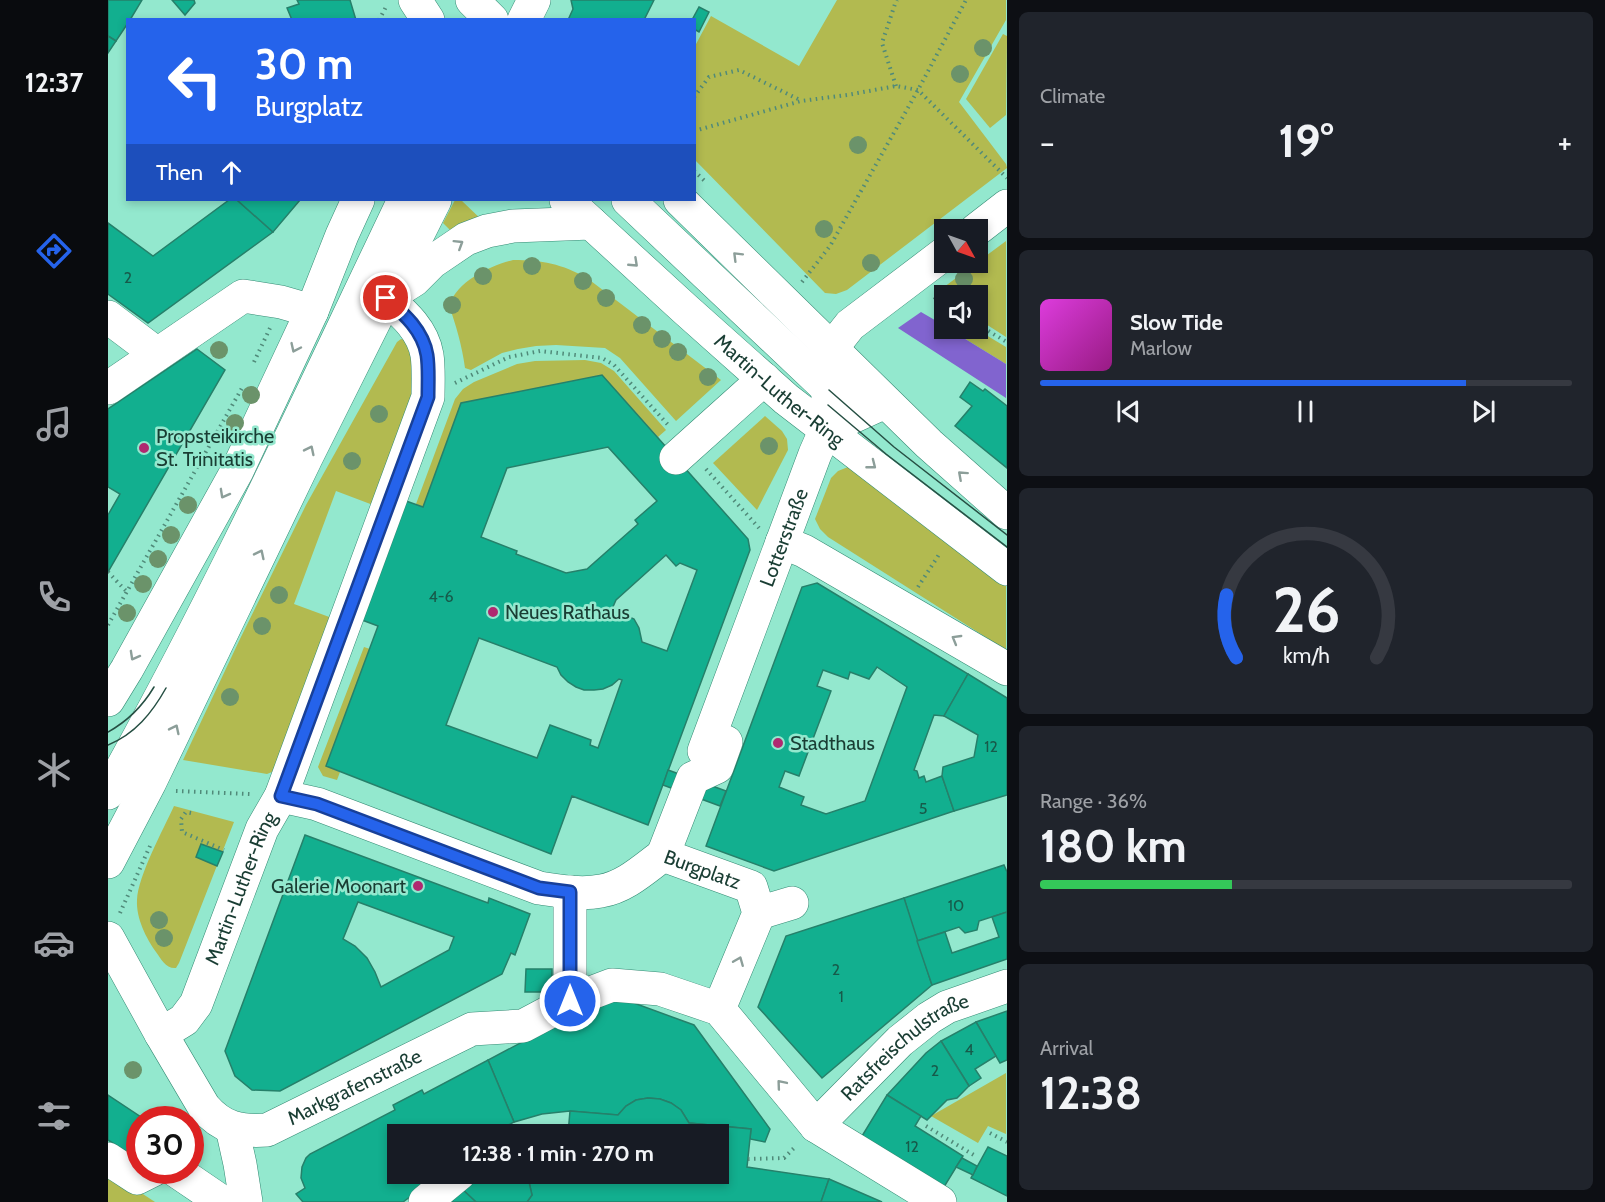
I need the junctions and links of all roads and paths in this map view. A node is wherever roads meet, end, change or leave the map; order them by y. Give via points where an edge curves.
1 (448, 0) edge
2 (534, 0) edge
3 (897, 0) edge
4 (966, 0) edge
5 (400, 4) edge
6 (382, 18) edge
7 (424, 18) edge
8 (441, 18) edge
9 (525, 18) edge
10 (896, 86) junction
11 (918, 90) junction
12 (696, 94) edge
13 (801, 101) junction
14 (696, 130) edge
15 (1006, 178) edge
16 (358, 201) edge
17 (392, 201) edge
18 (404, 201) edge
19 (434, 201) edge
20 (569, 201) edge
21 (629, 201) edge
22 (681, 201) edge
23 (1006, 206) edge
24 (601, 211) edge
25 (988, 220) edge
26 (934, 261) edge
27 (802, 281) dead end
28 (386, 298) junction
29 (281, 302) junction
30 (312, 311) junction
31 (108, 318) edge
32 (988, 331) edge
33 (1006, 342) edge
34 (831, 349) junction
35 (158, 354) junction
36 (253, 364) dead end
37 (764, 379) junction
38 (457, 382) dead end
39 (244, 385) dead end
40 (108, 388) edge
41 (885, 402) junction
42 (828, 408) junction
43 (682, 453) junction
44 (1006, 513) edge
45 (782, 542) junction
46 (944, 547) dead end
47 (1006, 568) edge
48 (108, 572) edge
49 (127, 591) junction
50 (904, 609) junction
51 (108, 625) edge
52 (1006, 669) edge
53 (108, 700) edge
54 (108, 772) edge
55 (162, 786) junction
56 (108, 793) edge
57 (281, 796) junction
58 (190, 813) dead end
59 (108, 828) edge
60 (153, 841) dead end
61 (663, 855) junction
62 (250, 861) junction
63 (108, 862) edge
64 (554, 890) junction
65 (792, 903) dead end
66 (759, 913) junction
67 (115, 925) edge
68 (1006, 986) edge
69 (570, 1001) junction
70 (719, 1009) junction
71 (161, 1034) junction
72 (816, 1126) junction
73 (926, 1126) dead end
74 (232, 1128) junction
75 (990, 1133) dead end
76 (1006, 1142) edge
77 (977, 1157) dead end
78 (108, 1159) edge
79 (748, 1159) dead end
80 (126, 1171) edge
81 (196, 1184) edge
82 (446, 1184) edge
83 (222, 1202) edge
84 (246, 1202) edge
85 (425, 1202) edge
86 (940, 1202) edge

1 - 8 street
2 - 9 street
3 - 10 path via 882,43
4 - 11 path
5 - 6 path
5 - 7 street
10 - 11 path
10 - 13 path
11 - 15 path
11 - 27 path via 830,246
12 - 13 path via 709,77 739,70
13 - 14 path
16 - 30 street
17 - 54 street via 229,542
18 - 56 street via 238,546
19 - 28 street
20 - 24 street, Martin-Luther-Ring
21 - 42 street
34 -> 22 street
23 - 25 street
28 -> 24 street via 466,239 487,231
24 -> 37 street, Martin-Luther-Ring via 685,309
24 - 42 street
26 - 34 street via 850,325
55 -> 28 street via 306,458
28 - 57 street, Martin-Luther-Ring via 405,315 422,340 427,354 428,397
29 - 30 street
29 - 35 street via 243,296
29 - 36 path
30 -> 53 street via 237,471
31 - 35 street
32 - 33 path
34 - 41 street
34 - 42 street
35 - 40 street
37 - 42 street, Martin-Luther-Ring
37 - 43 street
38 - 43 path via 509,357 540,351 602,358 614,365
39 - 49 path
41 - 42 street
44 -> 41 street
42 - 45 street, Lotterstraße
42 -> 47 street, Martin-Luther-Ring
43 - 45 path via 757,528
45 - 50 street
45 - 61 street, Lotterstraße via 743,645 715,668 683,755 698,765
46 - 50 path
48 - 49 path
49 - 51 path
52 -> 50 street
55 - 57 path
55 - 59 street
55 - 63 street
57 - 62 street, Martin-Luther-Ring
57 - 64 street via 317,804
58 - 62 path via 186,812 181,819 182,832
60 - 67 path
61 - 64 street, Burgplatz via 612,888 599,892
61 - 66 street, Burgplatz via 751,887
62 - 71 street, Martin-Luther-Ring via 196,1004 184,1020
64 - 69 street
65 - 66 street
70 -> 66 street, Burgplatz
67 - 71 street
68 - 72 street, Ratsfreischulstraße via 947,1007 929,1018 900,1041
69 - 70 street via 612,986 656,1000
69 - 74 street, Markgrafenstraße via 523,1026 472,1029 267,1130
72 -> 70 street
71 - 74 street via 204,1107
72 - 79 path via 784,1158
72 - 86 street
73 - 77 path
74 - 84 street
75 - 76 path
78 - 80 street
81 - 83 street
82 - 85 street

